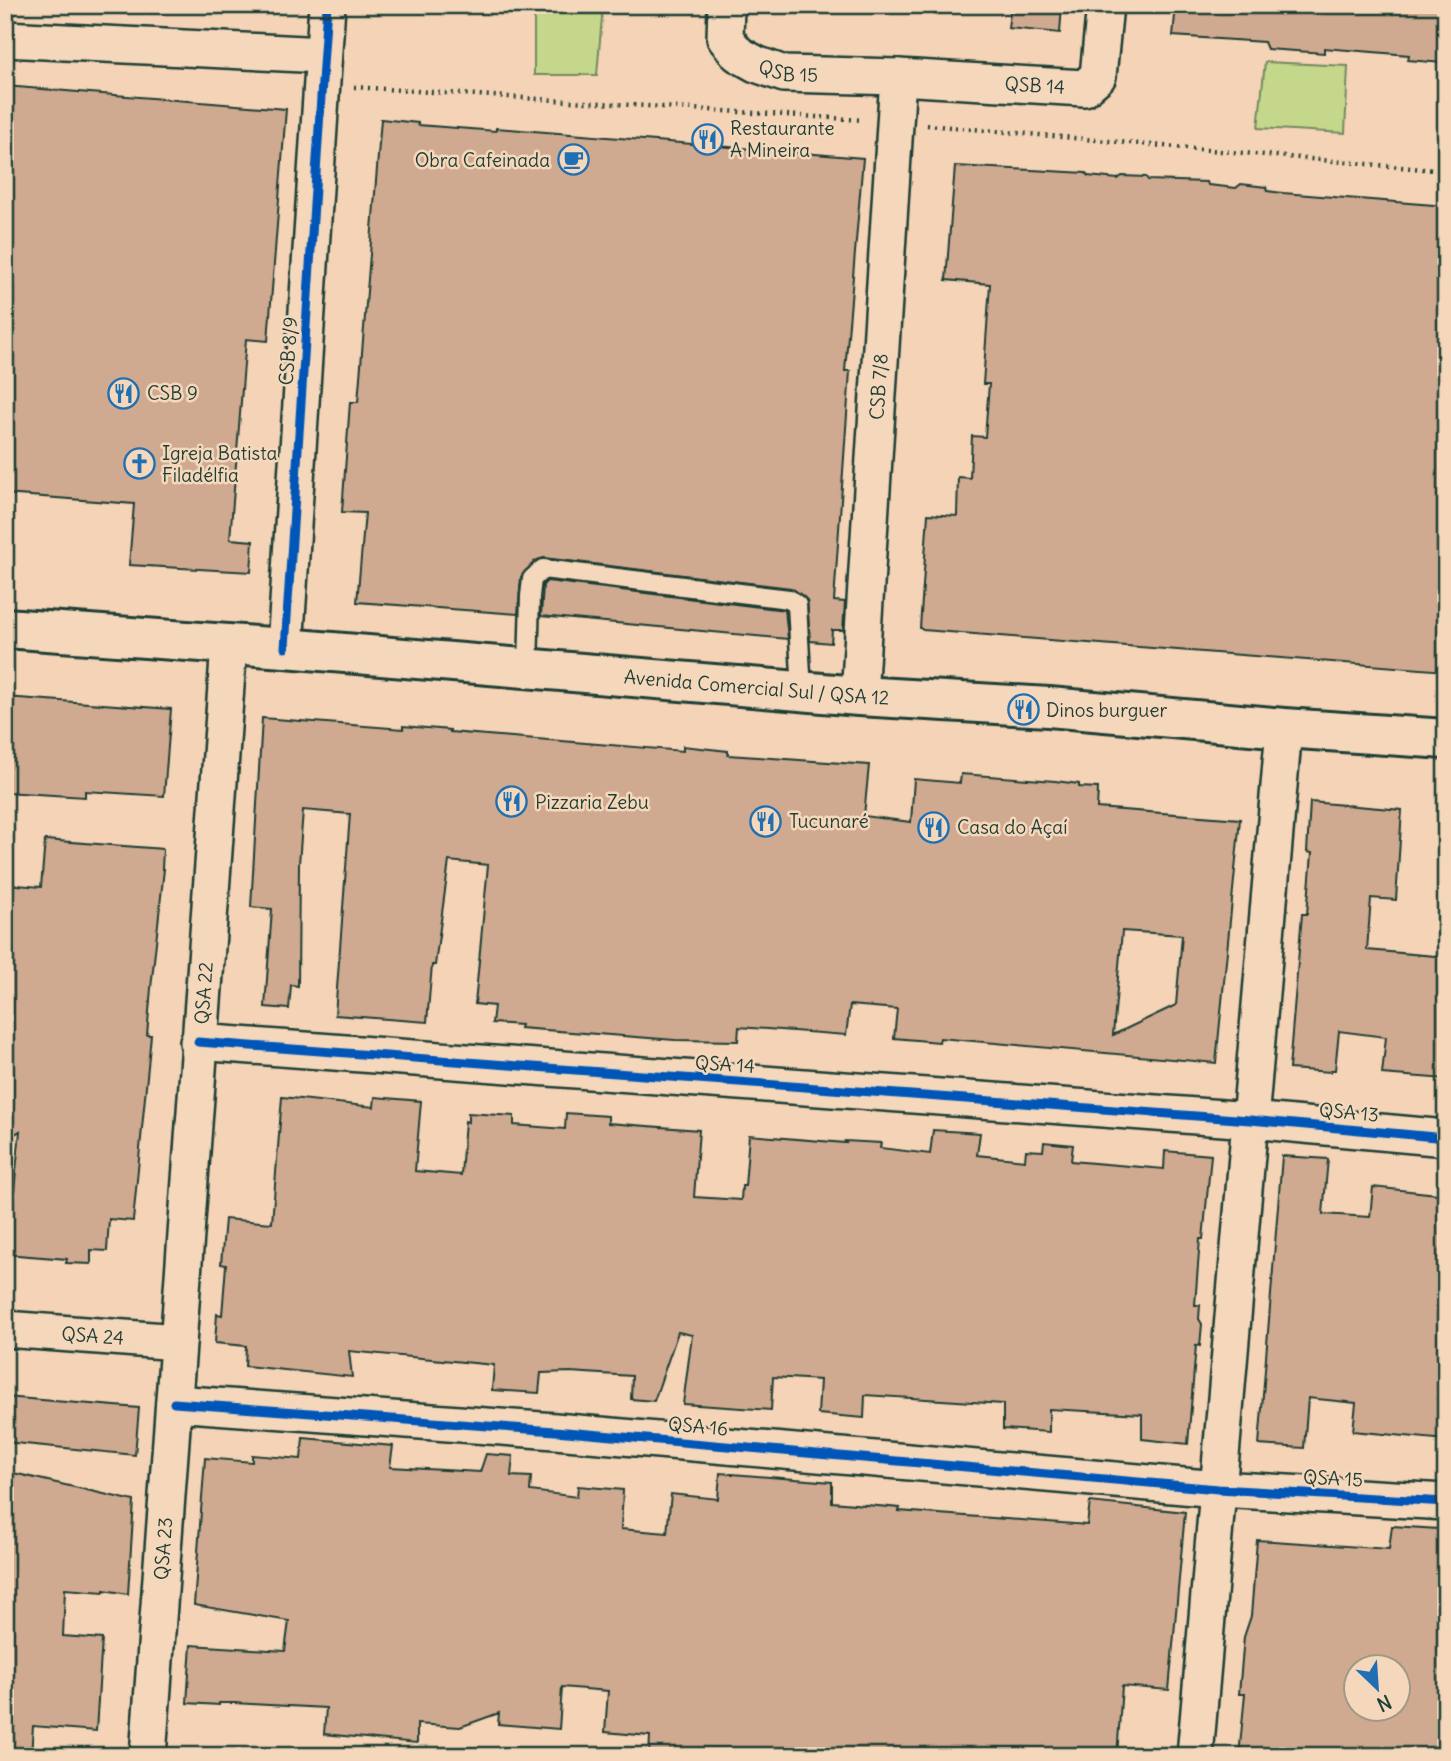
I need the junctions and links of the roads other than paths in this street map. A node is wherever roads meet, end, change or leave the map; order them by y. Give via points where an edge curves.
1 (327, 5) edge
2 (726, 5) edge
3 (1105, 5) edge
4 (5, 39) edge
5 (323, 70) junction
6 (898, 77) junction
7 (5, 628) edge
8 (229, 645) junction
9 (285, 648) junction
10 (528, 668) junction
11 (802, 691) junction
12 (859, 696) junction
13 (1284, 728) junction
14 (1446, 739) edge
15 (198, 1042) junction
16 (1250, 1120) junction
17 (1446, 1138) edge
18 (5, 1329) edge
19 (178, 1342) junction
20 (174, 1403) junction
21 (1218, 1489) junction
22 (1446, 1502) edge
23 (148, 1756) edge
24 (1195, 1756) edge

1 - 5 street, CSB 8/9
2 - 6 street, QSB 15 via 725,38 738,54 756,64 784,74
3 - 6 street, QSB 14 via 1098,76 1084,88
4 - 5 street
5 - 9 street, CSB 8/9
6 - 12 street, CSB 7/8
7 - 8 main road, Avenida Comercial Sul / QSA 12
8 - 9 main road, Avenida Comercial Sul / QSA 12
8 - 15 street, QSA 22
9 - 10 main road, Avenida Comercial Sul / QSA 12
10 - 11 main road, Avenida Comercial Sul / QSA 12
10 - 11 lane via 530,596 533,579 543,569 789,598 797,606
11 - 12 main road, Avenida Comercial Sul / QSA 12
12 - 13 main road, Avenida Comercial Sul / QSA 12
13 - 14 main road, Avenida Comercial Sul / QSA 12
13 - 16 street
15 - 16 street, QSA 14
15 - 19 street, QSA 22
16 - 17 street, QSA 13
16 - 21 street
18 - 19 street, QSA 24
19 - 20 street, QSA 23
20 - 21 street, QSA 16
20 - 23 street, QSA 23
21 - 22 street, QSA 15
21 - 24 street

